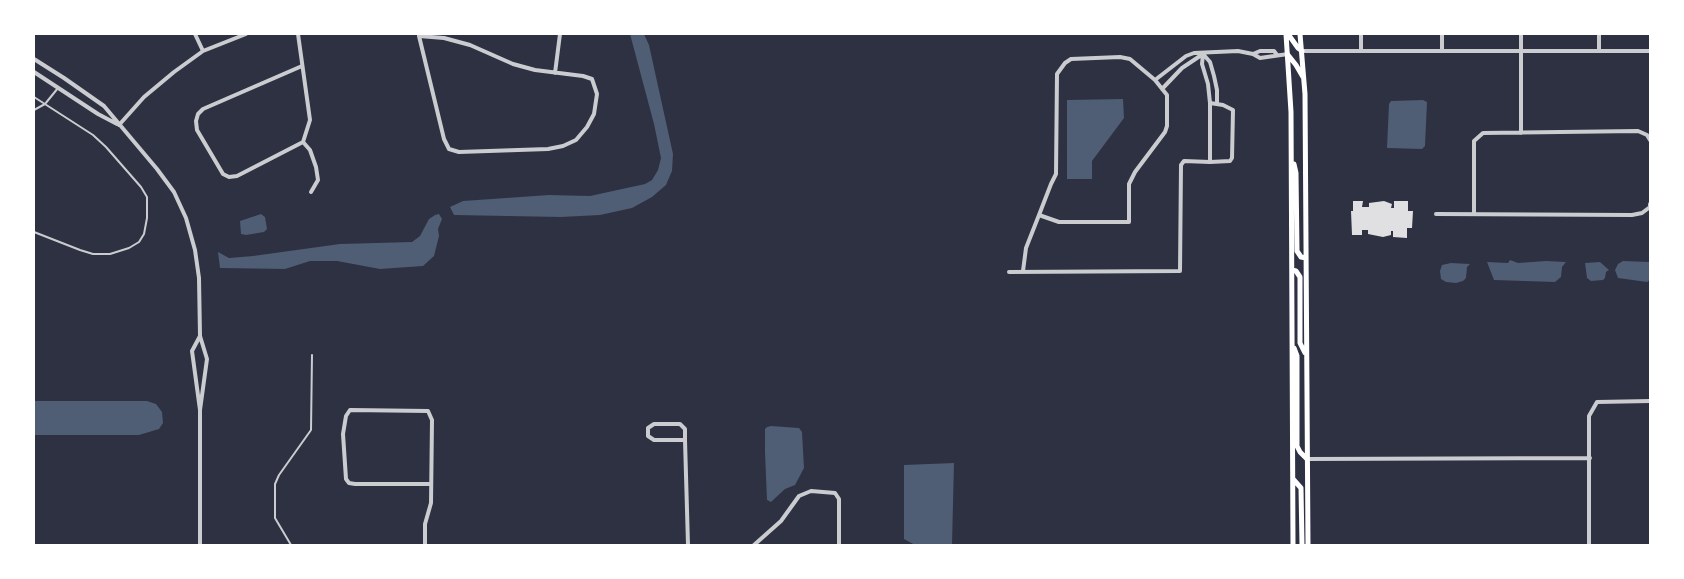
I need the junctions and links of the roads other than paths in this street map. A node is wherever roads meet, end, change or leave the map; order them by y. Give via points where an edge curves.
1 (195, 34) edge
2 (246, 34) edge
3 (298, 34) edge
4 (560, 34) edge
5 (1287, 34) edge
6 (1300, 34) edge
7 (1361, 34) edge
8 (1442, 34) edge
9 (1521, 34) edge
10 (1599, 34) edge
11 (419, 35) edge
12 (204, 51) junction
13 (1302, 51) junction
14 (1361, 51) junction
15 (1442, 51) junction
16 (1521, 51) junction
17 (1599, 51) junction
18 (1650, 51) edge
19 (1203, 54) junction
20 (1288, 54) junction
21 (34, 60) edge
22 (302, 66) junction
23 (34, 72) edge
24 (555, 73) junction
25 (64, 78) junction
26 (1214, 78) junction
27 (1206, 79) junction
28 (1304, 79) junction
29 (1155, 80) junction
30 (58, 88) junction
31 (1162, 89) junction
32 (34, 97) edge
33 (1210, 103) junction
34 (45, 104) junction
35 (1217, 104) junction
36 (34, 110) edge
37 (119, 124) junction
38 (1521, 133) junction
39 (1650, 140) edge
40 (303, 142) junction
41 (1291, 156) junction
42 (1210, 162) junction
43 (311, 192) dead end
44 (1650, 204) edge
45 (1436, 214) dead end
46 (1474, 214) junction
47 (1039, 215) junction
48 (34, 232) edge
49 (1306, 258) junction
50 (1292, 270) junction
51 (1023, 271) junction
52 (1009, 272) dead end
53 (200, 336) junction
54 (1292, 343) junction
55 (312, 355) dead end
56 (1307, 356) junction
57 (1650, 401) edge
58 (200, 410) junction
59 (685, 440) junction
60 (1590, 458) junction
61 (1307, 459) junction
62 (1293, 479) junction
63 (431, 484) junction
64 (200, 545) edge
65 (291, 545) edge
66 (425, 545) edge
67 (688, 545) edge
68 (754, 545) edge
69 (839, 545) edge
70 (1293, 545) edge
71 (1302, 545) edge
72 (1308, 545) edge
73 (1589, 545) edge

1 - 12 street
2 - 12 street
3 - 22 street
4 - 24 street
5 - 13 main road
5 - 20 main road
6 - 13 main road
7 - 14 street
8 - 15 street
9 - 16 street
10 - 17 street
11 - 24 street via 470,45 513,64
11 - 24 street via 448,149 459,152 548,149 576,140 594,114 597,94 592,79
12 - 37 street via 144,97
13 - 14 street
13 - 28 main road
14 - 15 street
15 - 16 street
16 - 17 street
16 - 38 street
17 - 18 street
19 - 20 street via 1227,50 1260,58
19 - 26 street via 1210,62
19 - 27 street
19 - 29 street via 1197,52 1186,56
19 - 31 street via 1182,68
20 - 28 main road
20 - 41 main road
21 - 25 street
22 - 40 street via 310,120
22 - 40 street via 204,109 196,121 197,130 223,174 229,177 237,176
23 - 30 street
25 - 30 street
25 - 37 street via 104,106
26 - 27 street
26 - 35 street
27 - 33 street
28 - 49 main road
29 - 31 street
29 - 47 street via 1130,59 1120,56 1071,59 1065,63 1057,74 1056,174
30 - 34 lane
30 - 37 street
31 - 47 street via 1167,95 1167,126 1129,184 1129,222 1059,222
32 - 34 lane
33 - 35 street
33 - 42 street
34 - 36 lane
34 - 48 lane via 106,147 147,197 147,218 139,242 110,254 93,254
35 - 42 street via 1233,110 1232,158 1230,161
37 - 53 street via 174,192 186,218 199,278
38 - 39 street via 1638,131
38 - 46 street via 1483,133 1474,141
40 - 43 street via 310,150 316,167 318,180
41 - 49 main road via 1296,173 1297,251
41 - 50 main road
42 - 51 street via 1184,160 1181,165 1180,271
44 - 46 street via 1642,213 1632,215
45 - 46 street
47 - 51 street via 1026,248
49 - 56 main road
50 - 54 main road
50 - 56 main road via 1300,277 1300,343
51 - 52 street
53 - 58 street via 207,359
53 - 58 street via 192,351
54 - 61 main road via 1297,356 1297,446
54 - 62 main road
55 - 65 lane via 311,430 275,484 275,518
56 - 61 main road
57 - 60 street via 1597,402 1589,416
58 - 64 street
59 - 59 street via 685,429 680,424 654,424 648,428 648,436 654,440
59 - 67 street
60 - 61 street
60 - 73 street
61 - 72 main road
62 - 70 main road
62 - 71 main road via 1301,488
63 - 63 street via 432,420 428,411 350,410 343,434 349,483
63 - 66 street
68 - 69 street via 781,521 799,496 810,491 835,493 839,499

